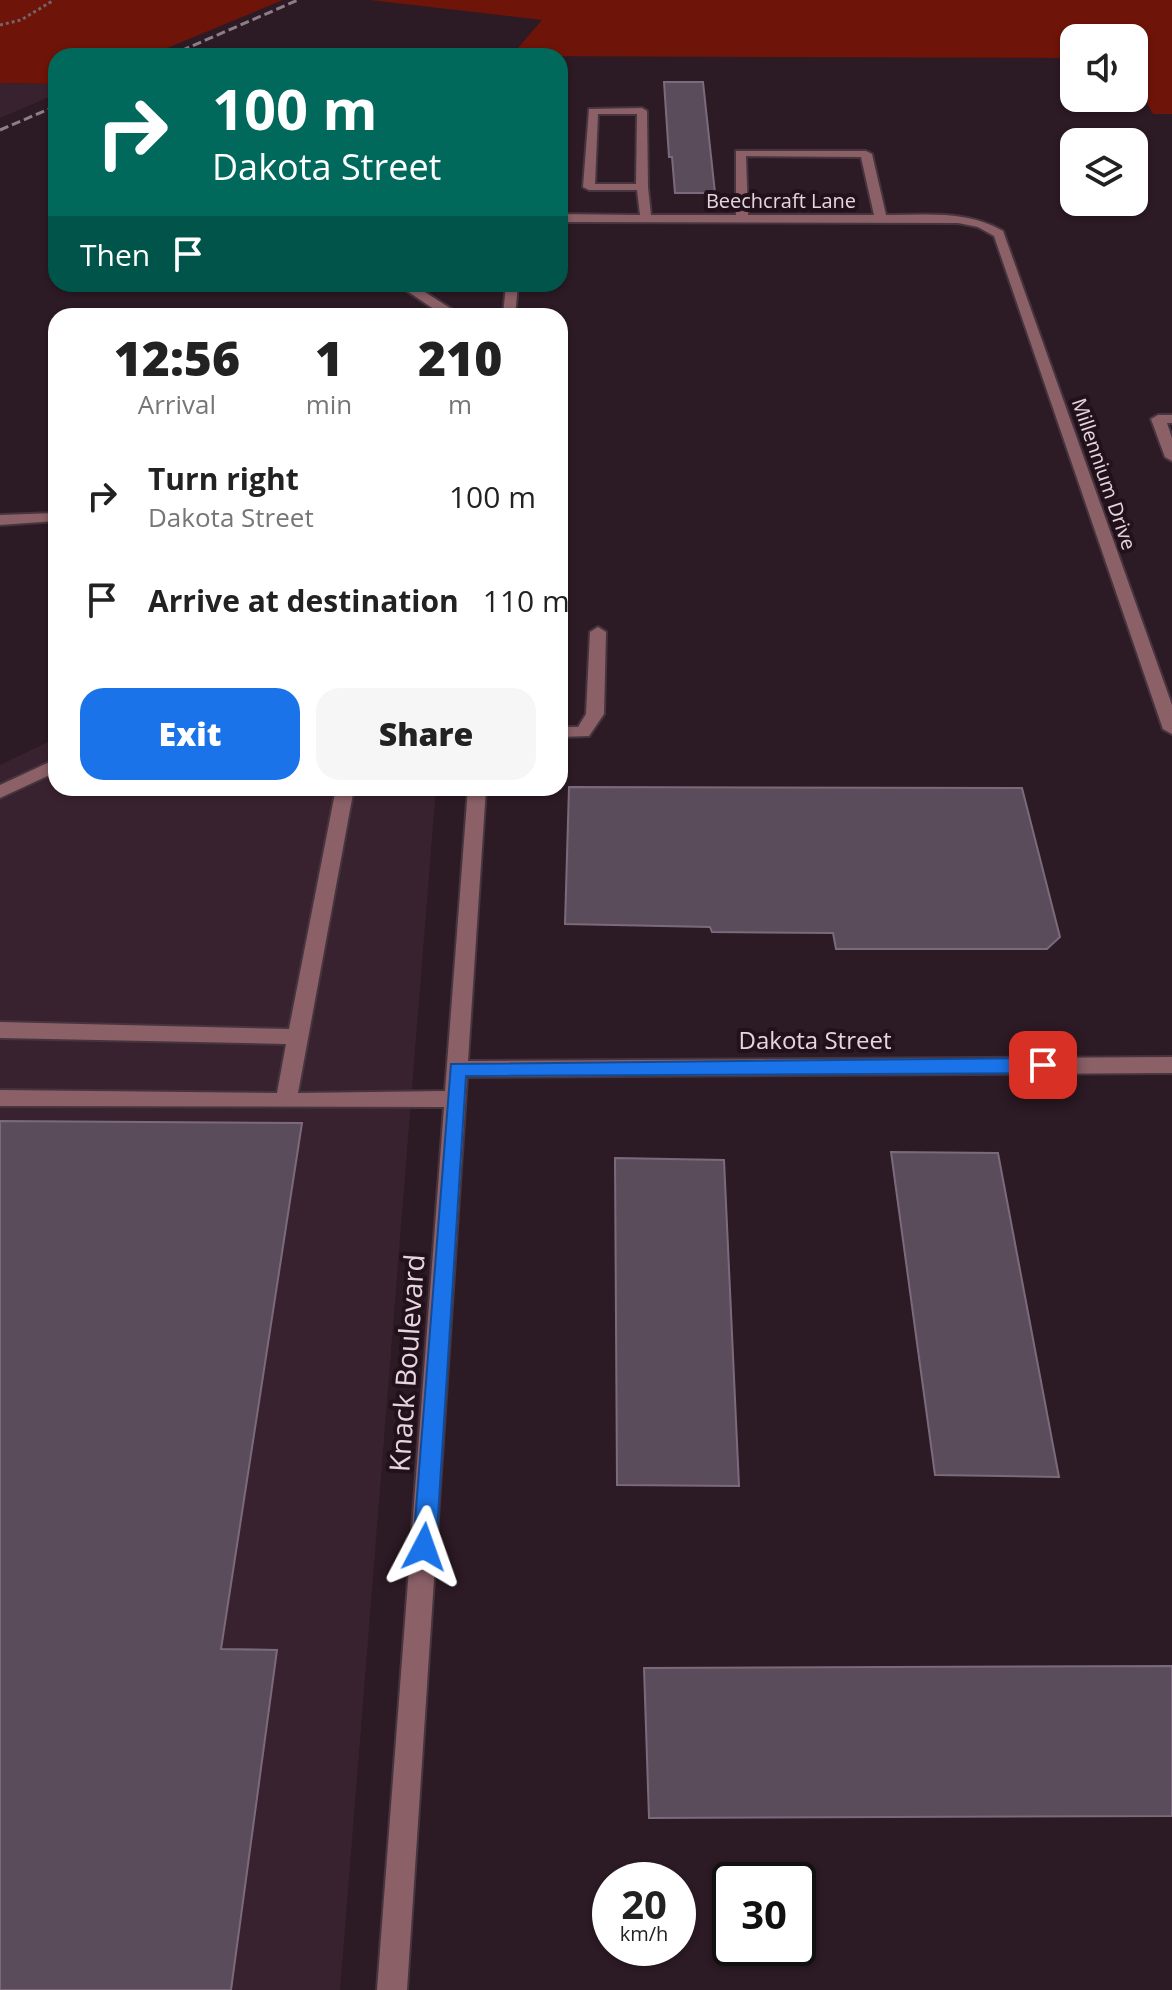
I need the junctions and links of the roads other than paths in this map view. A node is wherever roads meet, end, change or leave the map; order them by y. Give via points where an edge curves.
1 (642, 187) junction
2 (568, 218) edge
3 (646, 219) junction
4 (742, 219) junction
5 (881, 219) junction
6 (999, 234) joint
7 (416, 292) edge
8 (441, 308) edge
9 (1172, 419) edge
10 (1172, 457) edge
11 (48, 517) edge
12 (0, 520) edge
13 (598, 632) dead end
14 (1172, 729) edge
15 (568, 732) edge
16 (48, 769) edge
17 (0, 792) edge
18 (343, 796) edge
19 (476, 796) edge
20 (0, 1030) edge
21 (297, 1037) junction
22 (1172, 1065) edge
23 (457, 1069) junction
24 (0, 1098) edge
25 (455, 1099) junction
26 (286, 1101) junction
27 (392, 1990) edge

1 - 1 street via 589,187 593,111 642,111
1 - 3 street
2 - 3 street, Beechcraft Lane
3 - 4 street, Beechcraft Lane
4 - 5 street, Beechcraft Lane
4 - 5 street via 740,153 866,154
5 - 6 street, Beechcraft Lane via 958,219
6 - 14 street, Millennium Drive
7 - 8 street
9 - 10 street via 1158,419
11 - 12 street
13 - 15 street via 595,714 583,732
16 - 17 street
18 - 21 street
19 - 23 street, Knack Boulevard
20 - 21 street
21 - 26 street
22 - 23 street, Dakota Street
23 - 25 street, Knack Boulevard
24 - 26 street
25 - 26 street
25 - 27 street, Knack Boulevard

